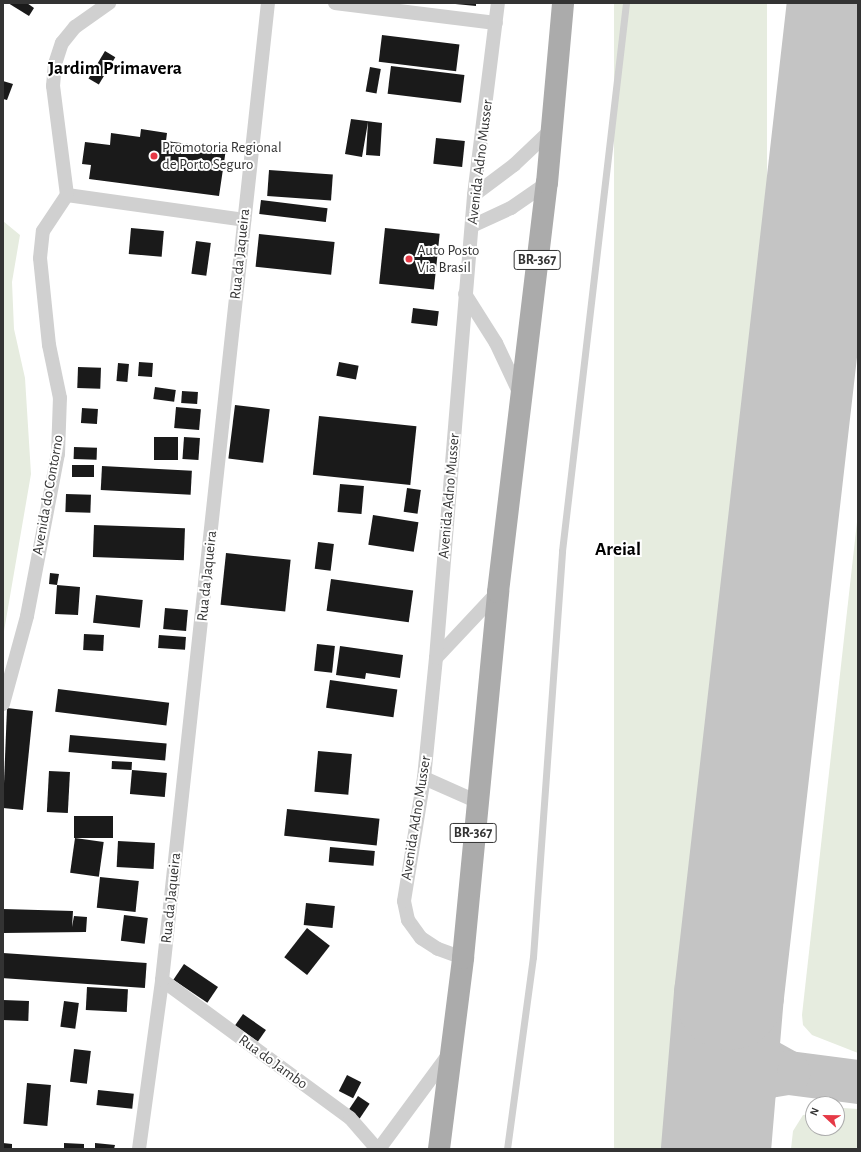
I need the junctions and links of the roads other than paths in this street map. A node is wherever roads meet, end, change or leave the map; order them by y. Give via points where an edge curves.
1 (109, 3) edge
2 (268, 3) edge
3 (335, 3) edge
4 (498, 3) edge
5 (563, 3) edge
6 (626, 3) edge
7 (496, 23) junction
8 (550, 131) junction
9 (547, 183) junction
10 (67, 195) junction
11 (474, 195) junction
12 (244, 220) junction
13 (472, 226) junction
14 (465, 294) junction
15 (520, 396) junction
16 (498, 592) junction
17 (436, 658) junction
18 (3, 704) edge
19 (424, 778) junction
20 (476, 801) junction
21 (463, 958) junction
22 (162, 980) junction
23 (451, 1051) junction
24 (139, 1149) edge
25 (378, 1149) edge
26 (440, 1149) edge
27 (507, 1149) edge

1 - 10 street via 75,27 62,43 55,64 53,86
2 - 12 street, Rua da Jaqueira
3 - 7 street
4 - 7 street, Avenida Adno Musser
5 - 8 main road, BR-367
6 - 27 lane via 562,551 533,957
7 - 11 street, Avenida Adno Musser
8 - 9 main road, BR-367
8 - 11 street via 514,166
9 - 13 street via 511,208
9 - 15 main road, BR-367
10 - 12 street
10 - 18 street, Avenida do Contorno via 43,231 40,258 49,344 60,398 58,454 27,616
11 - 13 street, Avenida Adno Musser
12 - 22 street, Rua da Jaqueira
13 - 14 street, Avenida Adno Musser
14 - 15 street via 496,343
14 - 17 street, Avenida Adno Musser
15 - 16 main road, BR-367
16 - 17 street
16 - 20 main road, BR-367
17 - 19 street, Avenida Adno Musser
19 - 20 street
19 - 21 street, Avenida Adno Musser via 404,901 408,920 421,938 438,949
20 - 21 main road, BR-367
21 - 23 main road, BR-367
22 - 24 street, Rua da Jaqueira
22 - 25 street, Rua do Jambo via 350,1118
23 - 25 street
23 - 26 main road, BR-367

